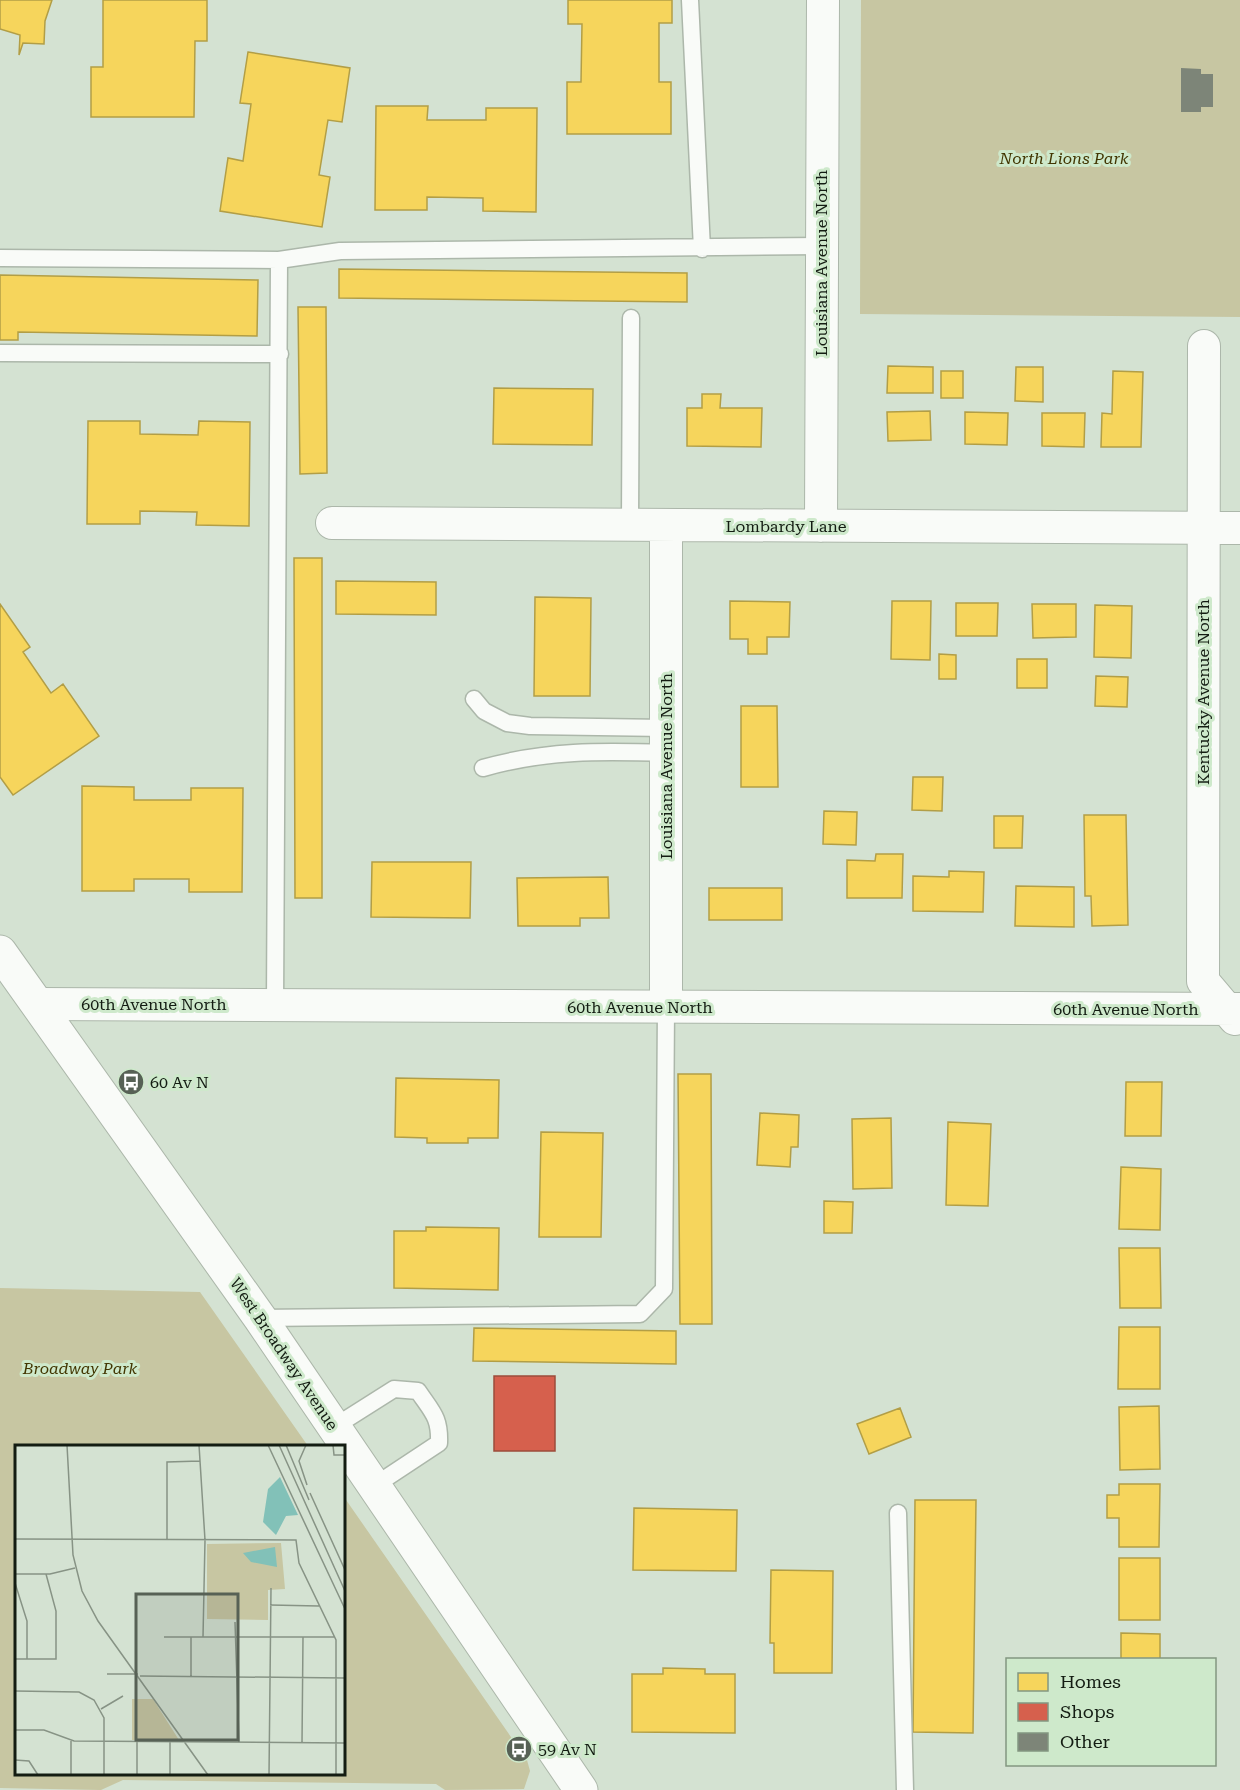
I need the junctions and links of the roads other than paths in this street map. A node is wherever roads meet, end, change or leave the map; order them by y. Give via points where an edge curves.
1 (690, 0) edge
2 (823, 0) edge
3 (821, 246) junction
4 (702, 249) junction
5 (0, 258) edge
6 (279, 260) junction
7 (631, 318) dead end
8 (1204, 346) dead end
9 (0, 353) edge
10 (280, 354) junction
11 (332, 524) dead end
12 (630, 525) junction
13 (666, 525) junction
14 (821, 526) junction
15 (1203, 528) junction
16 (1240, 528) edge
17 (474, 699) dead end
18 (666, 740) junction
19 (483, 768) dead end
20 (0, 952) edge
21 (20, 988) edge
22 (275, 1005) junction
23 (666, 1007) junction
24 (1236, 1014) edge
25 (260, 1318) junction
26 (334, 1427) junction
27 (374, 1486) junction
28 (898, 1513) dead end
29 (581, 1790) edge
30 (905, 1790) edge

1 - 4 lane
2 - 3 street, Louisiana Avenue North
3 - 4 lane
3 - 14 street, Louisiana Avenue North
4 - 6 lane via 340,251
5 - 6 lane
6 - 10 lane
7 - 12 lane
8 - 15 street, Kentucky Avenue North
9 - 10 lane
10 - 22 lane
11 - 12 street, Lombardy Lane
12 - 13 street, Lombardy Lane
13 - 14 street, Lombardy Lane
13 - 18 street, Louisiana Avenue North
14 - 15 street, Lombardy Lane
15 - 16 street, Lombardy Lane
15 - 24 street, Kentucky Avenue North via 1203,981
17 - 18 lane via 484,711 507,723
18 - 19 lane via 524,756
18 - 23 street, Louisiana Avenue North
20 - 21 street, West Broadway Avenue
21 - 22 street, 60th Avenue North
21 - 25 street, West Broadway Avenue
22 - 23 street, 60th Avenue North
23 - 24 street, 60th Avenue North
23 - 25 lane via 664,1289 640,1314
25 - 26 street, West Broadway Avenue
26 - 27 street, West Broadway Avenue
26 - 27 lane via 394,1389 418,1391 429,1406 440,1423 439,1443
27 - 29 street, West Broadway Avenue
28 - 30 lane

